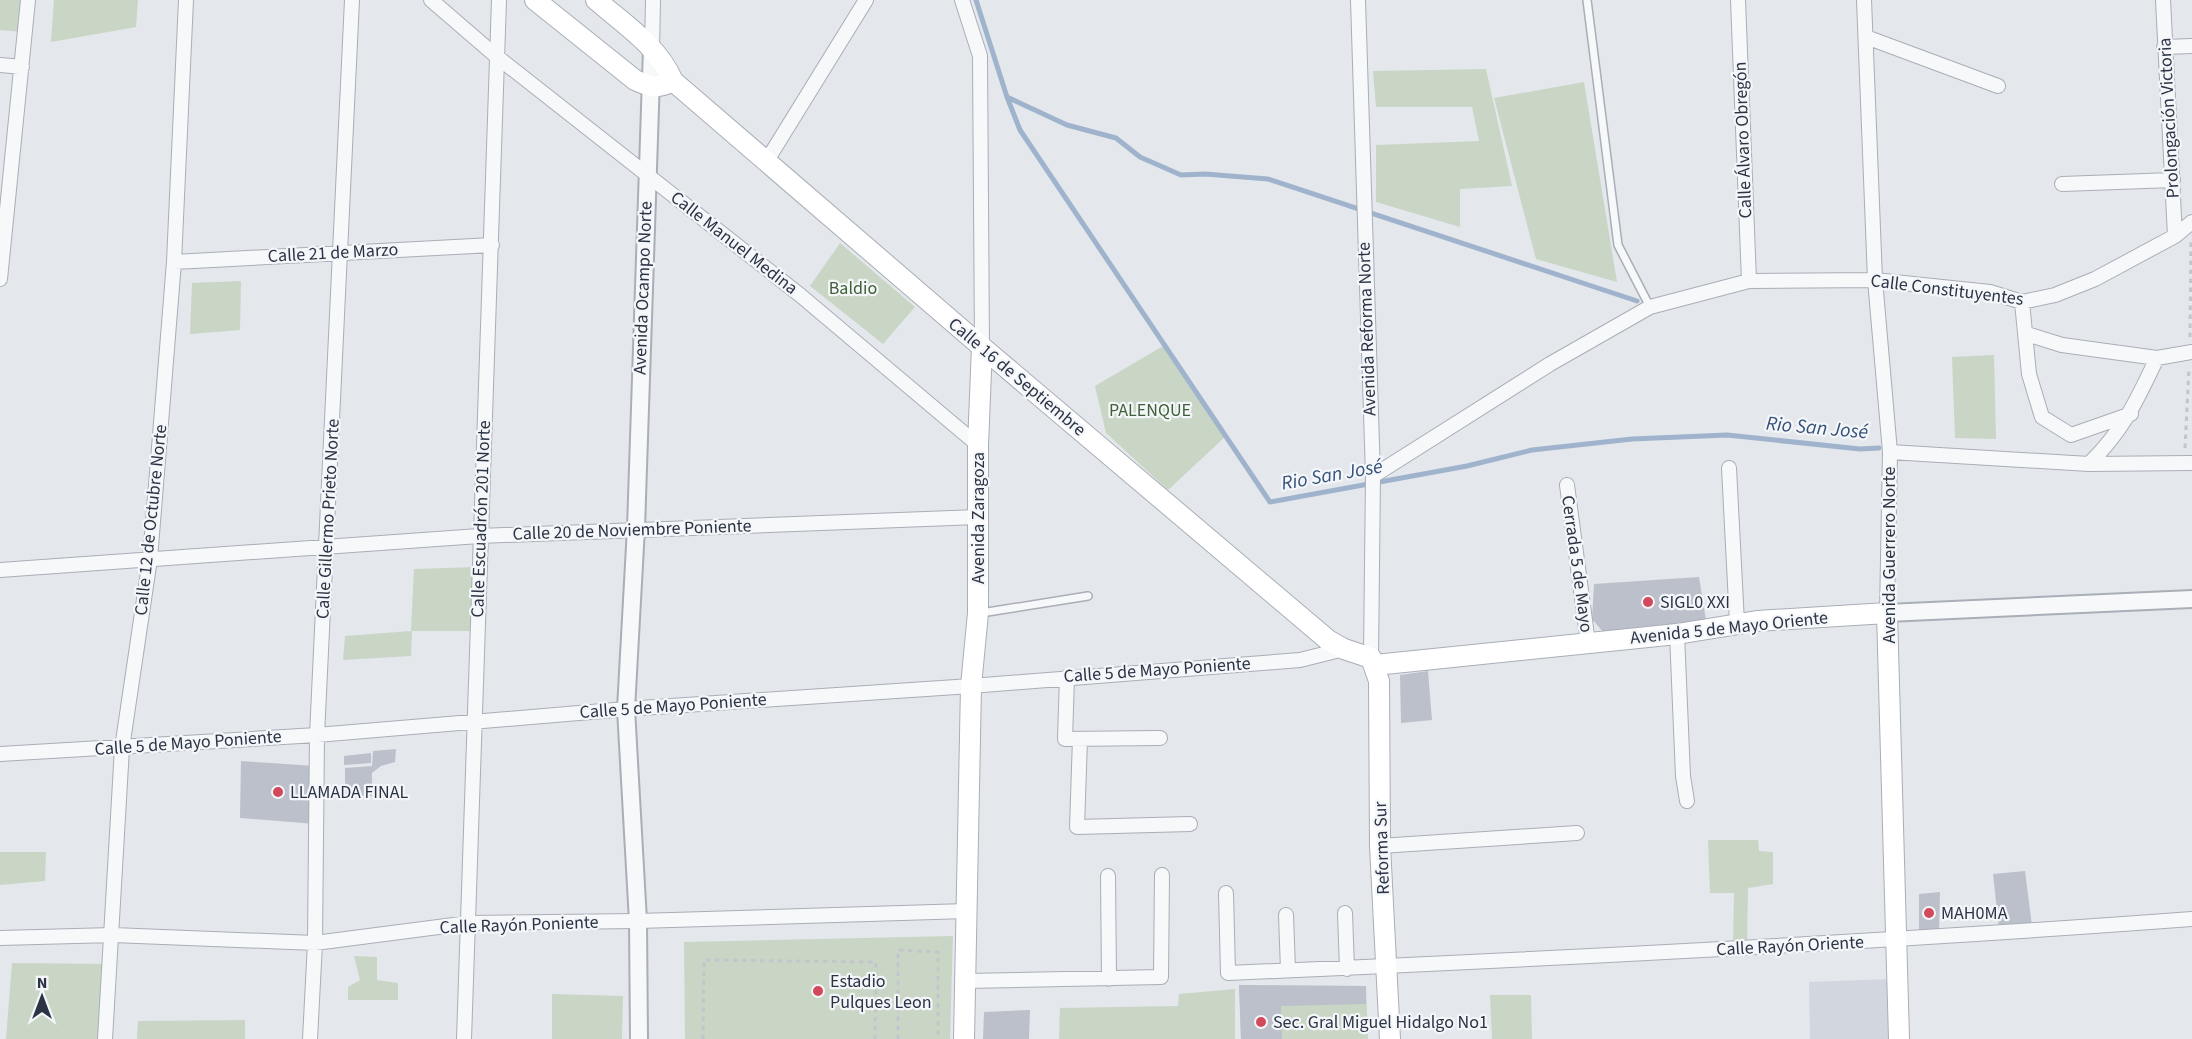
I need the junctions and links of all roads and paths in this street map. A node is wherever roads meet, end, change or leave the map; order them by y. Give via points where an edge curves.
1 (28, 0) edge
2 (186, 0) edge
3 (352, 0) edge
4 (432, 0) edge
5 (499, 0) edge
6 (535, 0) edge
7 (596, 0) edge
8 (653, 0) edge
9 (866, 0) edge
10 (962, 0) edge
11 (1358, 0) edge
12 (1587, 0) edge
13 (1738, 0) edge
14 (1864, 0) edge
15 (2163, 0) edge
16 (1866, 37) junction
17 (2192, 46) edge
18 (2164, 47) junction
19 (652, 48) junction
20 (496, 56) junction
21 (0, 65) edge
22 (21, 67) junction
23 (673, 81) junction
24 (1998, 86) dead end
25 (649, 87) junction
26 (766, 162) junction
27 (647, 174) junction
28 (2173, 180) junction
29 (2062, 184) dead end
30 (2192, 222) edge
31 (2175, 236) junction
32 (492, 245) junction
33 (339, 251) junction
34 (174, 262) junction
35 (0, 279) edge
36 (1875, 280) junction
37 (1749, 281) junction
38 (2022, 302) junction
39 (1650, 307) junction
40 (2027, 334) junction
41 (982, 347) junction
42 (2192, 352) edge
43 (2157, 358) junction
44 (2131, 414) junction
45 (978, 445) junction
46 (1890, 452) junction
47 (2089, 464) junction
48 (2192, 464) edge
49 (1729, 468) dead end
50 (1373, 476) junction
51 (1567, 485) dead end
52 (978, 517) junction
53 (636, 528) junction
54 (479, 536) junction
55 (327, 546) junction
56 (150, 559) junction
57 (0, 570) edge
58 (1088, 596) dead end
59 (2192, 599) edge
60 (978, 613) junction
61 (1887, 613) junction
62 (1737, 624) junction
63 (1677, 634) junction
64 (1588, 643) junction
65 (1344, 649) junction
66 (1373, 662) junction
67 (1067, 677) junction
68 (971, 686) junction
69 (626, 709) junction
70 (475, 722) junction
71 (317, 735) junction
72 (1160, 738) dead end
73 (1080, 739) junction
74 (122, 748) junction
75 (0, 754) edge
76 (1687, 801) dead end
77 (1190, 824) dead end
78 (1577, 833) dead end
79 (1380, 846) junction
80 (1162, 875) dead end
81 (1108, 876) dead end
82 (1226, 893) dead end
83 (967, 911) junction
84 (1345, 914) dead end
85 (1286, 915) dead end
86 (2192, 919) edge
87 (638, 921) junction
88 (469, 922) junction
89 (113, 935) junction
90 (0, 938) edge
91 (1897, 941) junction
92 (315, 943) junction
93 (1389, 968) junction
94 (1347, 969) junction
95 (1288, 970) junction
96 (1109, 979) junction
97 (964, 981) junction
98 (105, 1039) edge
99 (310, 1039) edge
100 (464, 1039) edge
101 (639, 1039) edge
102 (703, 1039) edge
103 (875, 1039) edge
104 (898, 1039) edge
105 (938, 1039) edge
106 (964, 1039) edge
107 (1390, 1039) edge
108 (1899, 1039) edge

1 - 22 street
2 - 34 street, Calle 12 de Octubre Norte
3 - 33 street, Calle Gillermo Prieto Norte
4 - 20 street, Calle Manuel Medina
5 - 20 street, Calle Escuadrón 201 Norte
6 - 25 main road
7 - 19 main road, Calle 16 de Septiembre
8 - 19 street
9 - 26 street
10 - 41 street, Avenida Zaragoza via 980,56
11 - 50 street, Avenida Reforma Norte
12 - 39 lane via 1618,245
13 - 37 street, Calle Álvaro Obregón
14 - 16 street, Avenida Guerrero Norte
15 - 18 street, Prolongación Victoria
16 - 24 street
16 - 36 street, Avenida Guerrero Norte
17 - 18 street
18 - 28 street, Prolongación Victoria
19 - 23 main road, Calle 16 de Septiembre
19 - 25 street, Avenida Ocampo Norte
20 - 27 street, Calle Manuel Medina
20 - 32 street, Calle Escuadrón 201 Norte
21 - 22 street
22 - 35 street
23 - 25 main road via 662,87
23 - 26 main road, Calle 16 de Septiembre
25 - 27 street, Avenida Ocampo Norte
26 - 41 main road, Calle 16 de Septiembre
27 - 45 street, Calle Manuel Medina via 800,295
27 - 53 street, Avenida Ocampo Norte
28 - 29 street
28 - 31 street, Prolongación Victoria
30 - 31 street, Calle Constituyentes
31 - 38 street, Calle Constituyentes via 2095,279 2055,295
32 - 33 street, Calle 21 de Marzo
32 - 54 street, Calle Escuadrón 201 Norte
33 - 34 street, Calle 21 de Marzo
33 - 55 street, Calle Gillermo Prieto Norte
34 - 56 street, Calle 12 de Octubre Norte
36 - 37 street, Calle Constituyentes
36 - 38 street, Calle Constituyentes via 1980,291
36 - 46 street, Avenida Guerrero Norte
37 - 39 street, Calle Constituyentes
38 - 40 street
39 - 50 street, Calle Constituyentes via 1550,364
40 - 43 street via 2062,345
40 - 44 street via 2029,374 2042,417 2071,435
41 - 45 main road, Avenida Zaragoza
41 - 65 main road, Calle 16 de Septiembre via 1328,640
42 - 43 street
43 - 44 street
44 - 47 street
45 - 52 main road, Avenida Zaragoza
46 - 47 street
46 - 61 street, Avenida Guerrero Norte
47 - 48 street
49 - 62 street
50 - 66 street, Avenida Reforma Norte
51 - 64 street, Cerrada 5 de Mayo
52 - 53 street, Calle 20 de Noviembre Poniente
52 - 60 main road, Avenida Zaragoza
53 - 54 street, Calle 20 de Noviembre Poniente
53 - 69 street
54 - 55 street, Calle 20 de Noviembre Poniente
54 - 70 street, Calle Escuadrón 201 Norte
55 - 56 street, Calle 20 de Noviembre Poniente
55 - 71 street, Calle Gillermo Prieto Norte
56 - 57 street, Calle 20 de Noviembre Poniente
56 - 74 street, Calle 12 de Octubre Norte
58 - 60 lane
59 - 61 street, Avenida 5 de Mayo Oriente
60 - 68 main road, Avenida Zaragoza
61 - 62 main road, Avenida 5 de Mayo Oriente
61 - 91 main road, Avenida Guerrero Norte
62 - 63 main road, Avenida 5 de Mayo Oriente
63 - 64 main road, Avenida 5 de Mayo Oriente
63 - 76 street
64 - 66 main road, Avenida 5 de Mayo Oriente
65 - 66 main road, Calle 16 de Septiembre
65 - 67 street, Calle 5 de Mayo Poniente via 1300,660
66 - 79 main road, Reforma Sur via 1378,681
67 - 68 street, Calle 5 de Mayo Poniente
67 - 73 street via 1065,739
68 - 69 street, Calle 5 de Mayo Poniente
68 - 83 main road, Avenida Zaragoza
69 - 70 street, Calle 5 de Mayo Poniente
69 - 87 street
70 - 71 street, Calle 5 de Mayo Poniente
70 - 88 street, Calle Escuadrón 201 Norte
71 - 74 street, Calle 5 de Mayo Poniente
71 - 92 street, Calle Gillermo Prieto Norte
72 - 73 street
73 - 77 street via 1077,827
74 - 75 street, Calle 5 de Mayo Poniente
74 - 89 street, Calle 12 de Octubre Norte
78 - 79 street
79 - 93 main road, Reforma Sur
80 - 96 street via 1161,977
81 - 96 street
82 - 95 street, Calle Rayón Oriente via 1228,973
83 - 87 street, Calle Rayón Poniente
83 - 97 main road, Avenida Zaragoza
84 - 94 street
85 - 95 street
86 - 91 street, Calle Rayón Oriente
87 - 88 street, Calle Rayón Poniente
87 - 101 street
88 - 92 street, Calle Rayón Poniente
88 - 100 street, Calle Escuadrón 201 Norte
89 - 90 street, Calle Rayón Poniente
89 - 92 street, Calle Rayón Poniente
89 - 98 street, Calle 12 de Octubre Norte
91 - 93 street, Calle Rayón Oriente
91 - 108 main road, Avenida Guerrero Norte
92 - 99 street, Calle Gillermo Prieto Norte
93 - 94 street, Calle Rayón Oriente
93 - 107 main road, Reforma Sur
94 - 95 street, Calle Rayón Oriente
96 - 97 street
97 - 106 main road, Avenida Zaragoza
102 - 103 path via 704,960 876,962
104 - 105 path via 898,950 938,952

